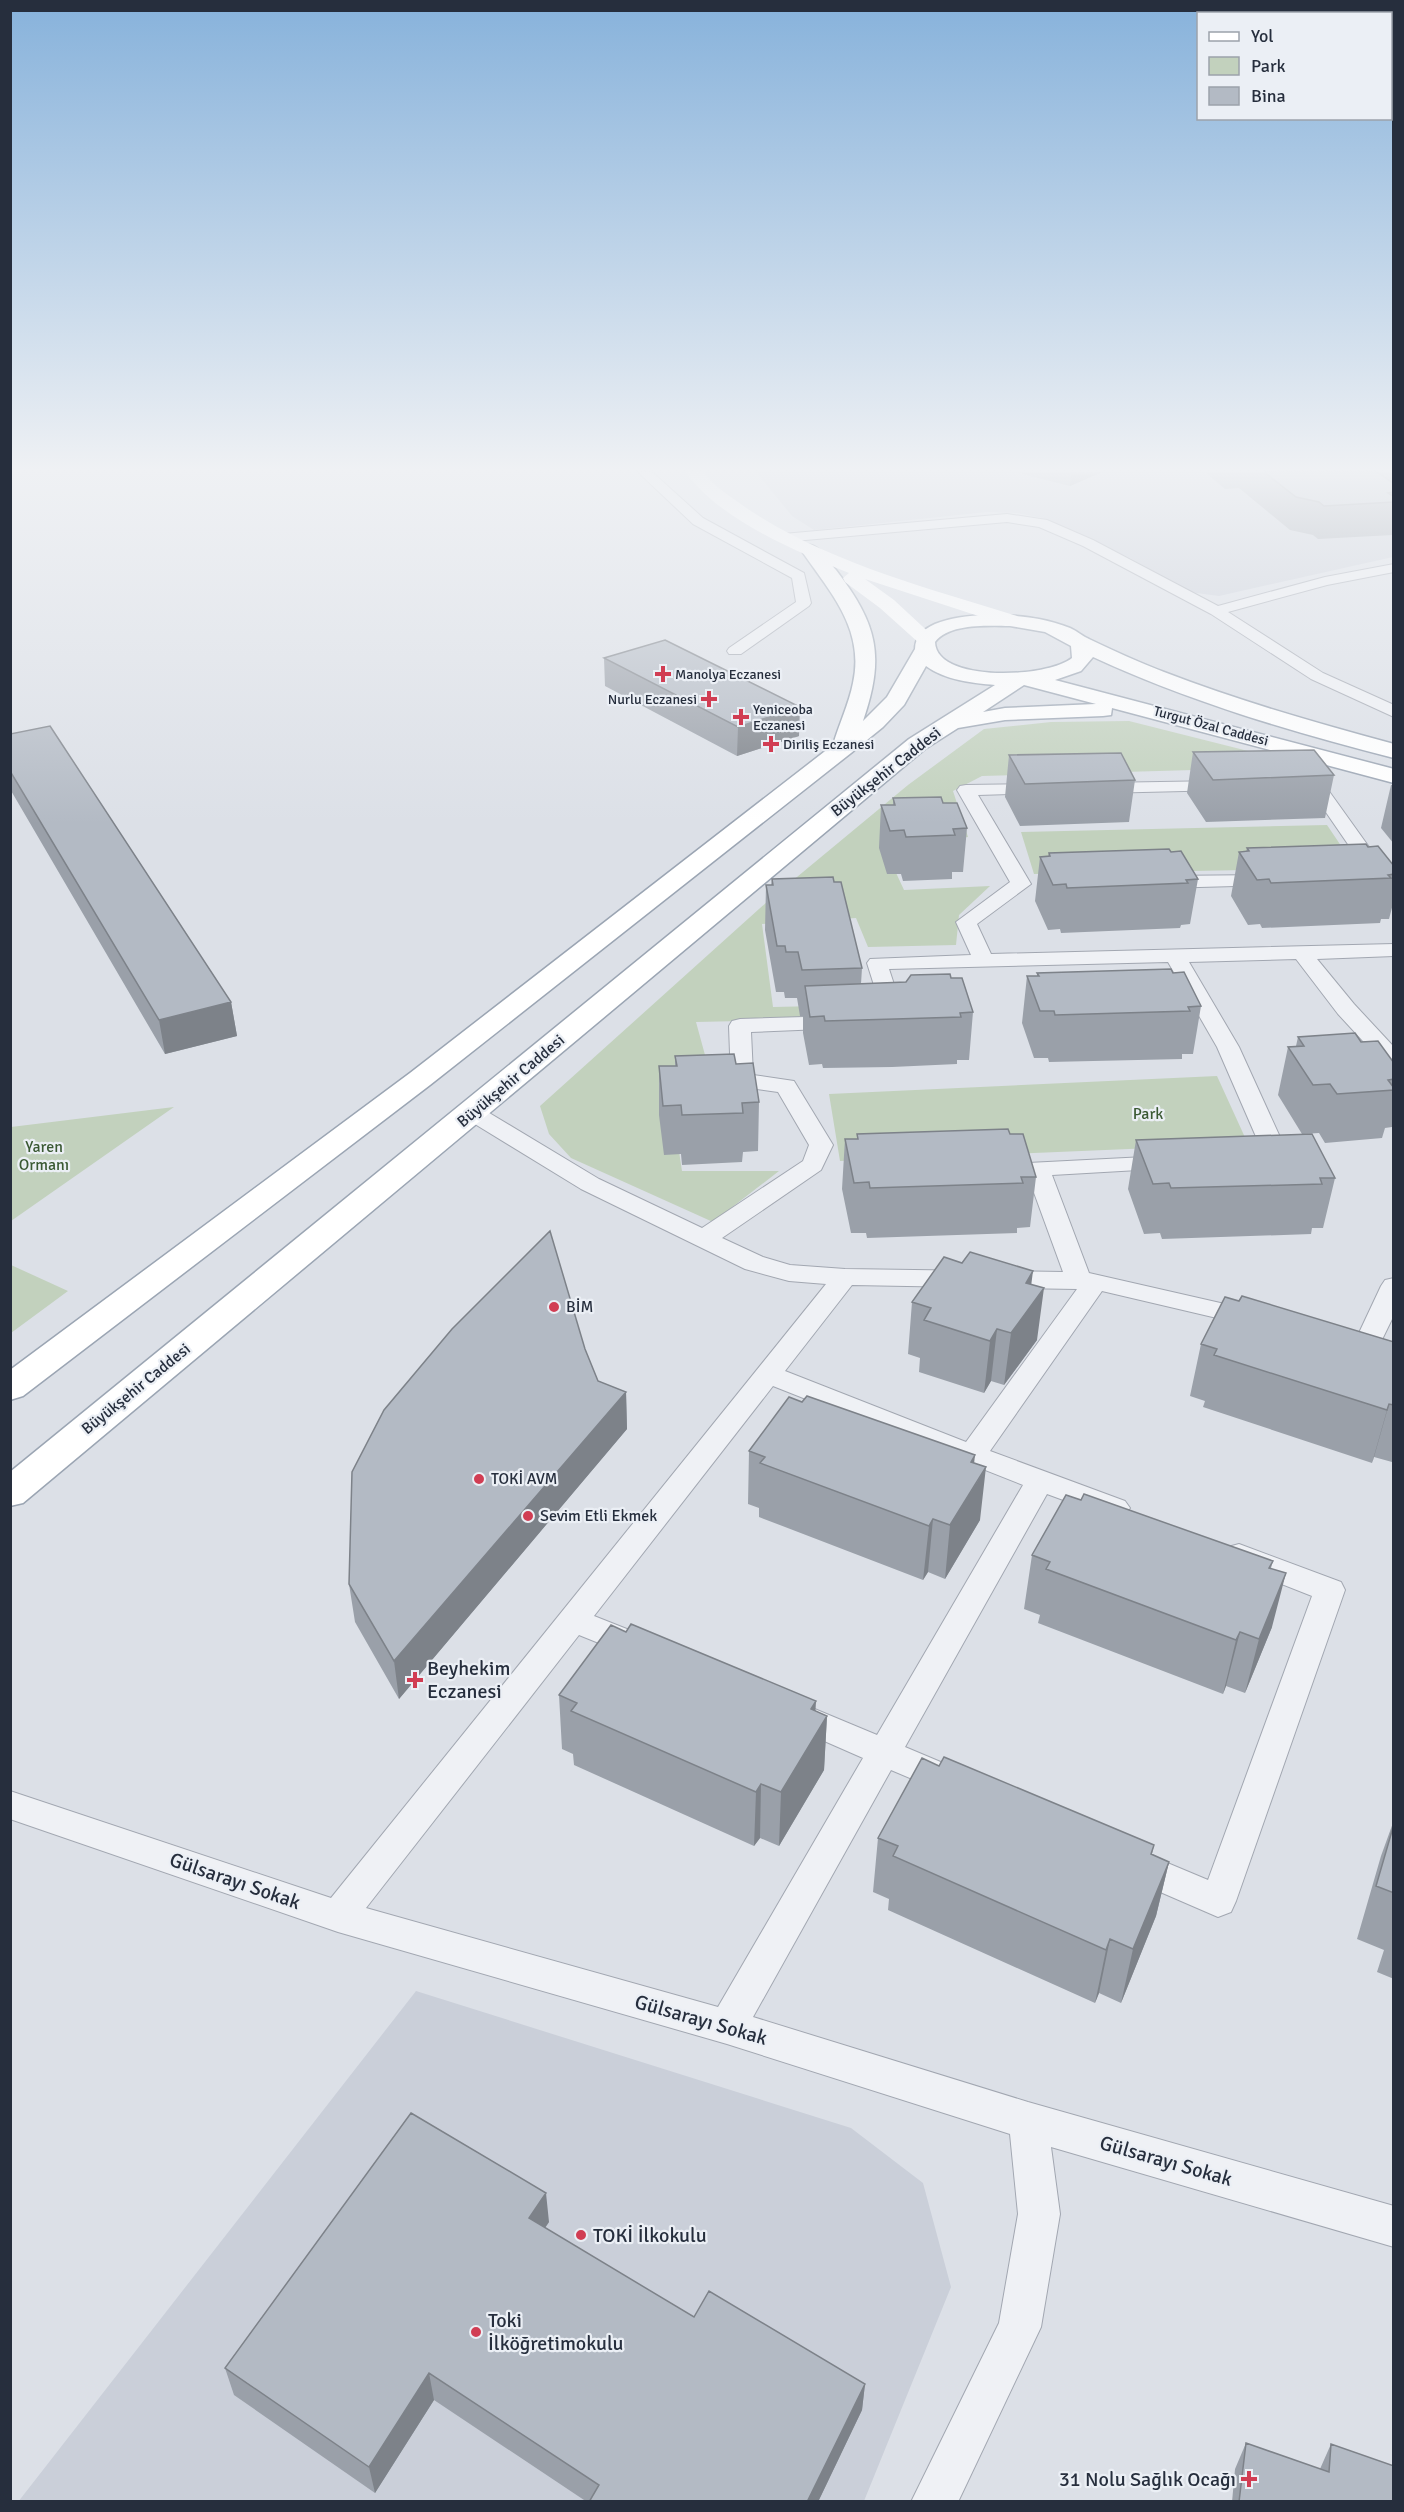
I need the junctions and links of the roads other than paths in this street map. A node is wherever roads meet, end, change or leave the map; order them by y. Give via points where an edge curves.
1 (801, 589) edge
2 (840, 589) edge
3 (869, 589) edge
4 (913, 589) edge
5 (1175, 589) edge
6 (1295, 589) edge
7 (1216, 611) junction
8 (1010, 620) junction
9 (1078, 642) junction
10 (926, 644) junction
11 (735, 651) dead end
12 (1023, 679) junction
13 (1163, 680) junction
14 (904, 689) junction
15 (1114, 701) junction
16 (973, 707) junction
17 (1394, 712) edge
18 (1160, 713) junction
19 (942, 727) junction
20 (843, 748) junction
21 (1394, 751) edge
22 (1394, 776) edge
23 (1281, 785) edge
24 (1234, 786) edge
25 (1060, 788) edge
26 (1084, 788) edge
27 (1359, 879) edge
28 (1382, 879) junction
29 (1291, 880) edge
30 (1141, 882) edge
31 (1045, 883) edge
32 (1021, 884) junction
33 (1394, 897) edge
34 (1394, 950) edge
35 (1302, 953) junction
36 (1175, 957) junction
37 (984, 961) junction
38 (1394, 1061) edge
39 (473, 1113) junction
40 (1244, 1161) edge
41 (1186, 1162) edge
42 (705, 1238) junction
43 (845, 1277) junction
44 (1087, 1281) junction
45 (1394, 1286) edge
46 (1276, 1324) edge
47 (1321, 1335) edge
48 (1366, 1346) junction
49 (1394, 1355) edge
50 (768, 1374) junction
51 (10, 1388) edge
52 (972, 1455) junction
53 (1040, 1480) junction
54 (10, 1493) edge
55 (1140, 1518) edge
56 (1207, 1543) edge
57 (573, 1620) junction
58 (659, 1656) edge
59 (767, 1702) edge
60 (885, 1753) junction
61 (982, 1796) edge
62 (10, 1805) edge
63 (1110, 1853) edge
64 (338, 1916) junction
65 (727, 2027) junction
66 (1028, 2121) junction
67 (1394, 2228) edge
68 (934, 2502) edge

1 - 11 street via 804,603
2 - 20 main road via 853,607 866,661 865,680
3 - 10 main road
4 - 8 main road
5 - 7 street
6 - 7 street
7 - 17 street via 1317,676
8 - 9 main road, Turgut Özal Caddesi via 1056,630
8 - 10 main road via 962,622 936,631
9 - 12 main road via 1083,657 1076,666 1051,676
9 - 13 main road, Turgut Özal Caddesi
10 - 12 main road via 939,664 960,672 985,678
10 - 14 main road
12 - 15 main road, Turgut Özal Caddesi
12 - 16 main road, Büyükşehir Caddesi
13 - 15 main road via 1127,673 1103,676 1093,682 1100,693
13 - 21 main road, Turgut Özal Caddesi
14 - 16 main road via 930,683 955,686 972,694
14 - 20 main road
15 - 18 main road, Turgut Özal Caddesi
16 - 19 main road, Büyükşehir Caddesi
18 - 19 main road via 1034,712
18 - 22 main road, Turgut Özal Caddesi
19 - 39 main road, Büyükşehir Caddesi via 909,750
20 - 51 main road via 420,1079
23 - 28 street via 1315,784
24 - 26 street
25 - 32 street via 966,790
27 - 28 street
28 - 33 street
29 - 30 street
31 - 32 street
32 - 37 street via 966,921
34 - 35 street
35 - 36 street
35 - 38 street
36 - 37 street
36 - 40 street via 1228,1047 1278,1159
37 - 42 street via 877,963 894,1022 740,1026 742,1081 786,1086 821,1145 813,1165
39 - 42 street via 590,1184
39 - 54 main road, Büyükşehir Caddesi
41 - 44 street via 1037,1168
42 - 43 street via 754,1263 789,1273
43 - 44 street
43 - 50 street
44 - 46 street
44 - 52 street
45 - 48 street
47 - 48 street
48 - 49 street
50 - 52 street
50 - 57 street
52 - 53 street
53 - 55 street
53 - 60 street
56 - 63 street via 1330,1590 1218,1901
57 - 58 street
57 - 64 street
59 - 60 street
60 - 61 street
60 - 65 street
62 - 64 street, Gülsarayı Sokak
64 - 65 street, Gülsarayı Sokak
65 - 66 street, Gülsarayı Sokak
66 - 67 street, Gülsarayı Sokak
66 - 68 street via 1039,2214 1020,2327

